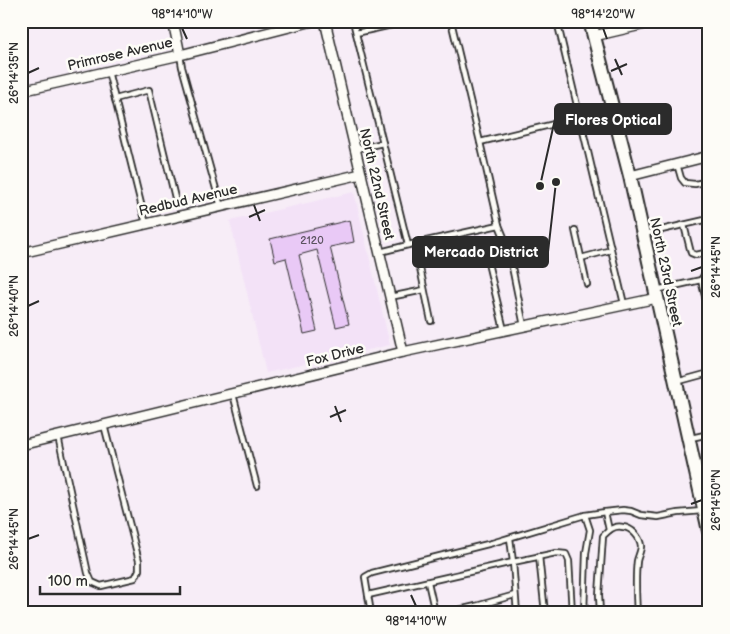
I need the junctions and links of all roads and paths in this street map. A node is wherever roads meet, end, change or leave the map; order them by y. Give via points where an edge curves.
1 (173, 21) edge
2 (312, 21) edge
3 (325, 21) edge
4 (353, 21) edge
5 (410, 21) edge
6 (451, 21) edge
7 (557, 21) edge
8 (590, 21) edge
9 (658, 21) edge
10 (639, 23) edge
11 (356, 33) junction
12 (594, 36) junction
13 (180, 55) junction
14 (108, 71) junction
15 (21, 91) edge
16 (115, 99) junction
17 (613, 110) junction
18 (580, 118) junction
19 (480, 142) junction
20 (383, 143) junction
21 (355, 149) junction
22 (709, 156) edge
23 (677, 164) junction
24 (361, 174) junction
25 (630, 176) junction
26 (709, 180) edge
27 (175, 198) dead end
28 (221, 207) junction
29 (709, 219) edge
30 (146, 224) junction
31 (684, 224) junction
32 (499, 225) junction
33 (575, 230) dead end
34 (643, 234) junction
35 (483, 242) dead end
36 (408, 245) junction
37 (611, 250) junction
38 (380, 252) junction
39 (709, 252) edge
40 (21, 253) edge
41 (581, 258) junction
42 (420, 268) dead end
43 (709, 272) edge
44 (700, 280) junction
45 (587, 284) dead end
46 (424, 290) junction
47 (656, 294) junction
48 (390, 298) junction
49 (624, 304) junction
50 (708, 309) edge
51 (431, 321) dead end
52 (524, 326) junction
53 (504, 330) junction
54 (403, 352) junction
55 (709, 373) edge
56 (675, 382) junction
57 (233, 394) junction
58 (104, 425) junction
59 (709, 434) edge
60 (58, 436) junction
61 (688, 439) junction
62 (21, 445) edge
63 (257, 486) dead end
64 (706, 511) edge
65 (605, 512) junction
66 (585, 515) junction
67 (609, 530) junction
68 (709, 531) edge
69 (510, 538) junction
70 (539, 556) junction
71 (513, 562) junction
72 (428, 582) junction
73 (368, 595) junction
74 (516, 595) junction
75 (476, 606) junction
76 (462, 611) edge
77 (454, 612) edge
78 (371, 613) edge
79 (436, 613) edge
80 (446, 613) edge
81 (478, 613) edge
82 (517, 613) edge
83 (545, 613) edge
84 (572, 613) edge
85 (584, 613) edge
86 (600, 613) edge
87 (637, 613) edge

1 - 13 street
2 - 13 street, Primrose Avenue
3 - 21 street, North 22nd Street
4 - 11 lane
5 - 11 lane
6 - 19 lane
7 - 18 lane
8 - 12 main road, North 23rd Street
9 - 10 street
10 - 12 street
11 - 20 lane
12 - 17 main road, North 23rd Street
13 - 14 street, Primrose Avenue
13 - 28 lane
14 - 15 street, Primrose Avenue
14 - 16 lane
16 - 27 lane via 149,90
16 - 30 lane
17 - 18 lane
17 - 25 main road, North 23rd Street
18 - 19 lane
18 - 37 lane
19 - 32 lane
20 - 21 lane
20 - 36 lane
21 - 24 street, North 22nd Street
22 - 23 street
23 - 25 street
23 - 26 lane via 685,183
24 - 28 street, Redbud Avenue
24 - 38 street, North 22nd Street
25 - 34 main road, North 23rd Street
28 - 30 street, Redbud Avenue
29 - 31 lane
30 - 40 street, Redbud Avenue
31 - 34 lane
31 - 39 lane via 691,253
32 - 36 lane
32 - 52 lane via 508,247
33 - 41 lane
34 - 47 main road, North 23rd Street
35 - 53 lane
36 - 38 lane
37 - 41 lane
37 - 49 lane
38 - 48 street, North 22nd Street
41 - 45 lane
42 - 46 lane
43 - 44 lane
44 - 47 lane
44 - 50 lane
46 - 48 lane
46 - 51 lane
47 - 49 street, Fox Drive
47 - 56 main road, North 23rd Street
48 - 54 street, North 22nd Street
49 - 52 street, Fox Drive
52 - 53 street, Fox Drive
53 - 54 street, Fox Drive
54 - 57 street, Fox Drive
55 - 56 lane
56 - 61 main road, North 23rd Street
57 - 58 street, Fox Drive
57 - 63 lane
58 - 60 street, Fox Drive
58 - 60 lane via 139,570 134,578 101,586 92,582 88,572
59 - 61 lane
60 - 62 street, Fox Drive
61 - 64 main road, North 23rd Street
64 - 65 lane via 658,517 623,510
64 - 68 main road, North 23rd Street
65 - 66 lane
65 - 67 lane
66 - 69 lane
66 - 85 lane via 590,530
67 - 86 lane via 603,536
67 - 87 lane via 619,526 629,528 641,546 635,588
69 - 71 lane
69 - 73 lane via 372,573 365,577
70 - 71 lane
70 - 83 lane
70 - 84 lane via 566,554
71 - 72 lane
71 - 74 lane
72 - 73 lane
72 - 79 lane
73 - 78 lane
74 - 75 lane
74 - 82 lane
75 - 76 lane
75 - 81 lane
76 - 77 lane
77 - 80 lane

